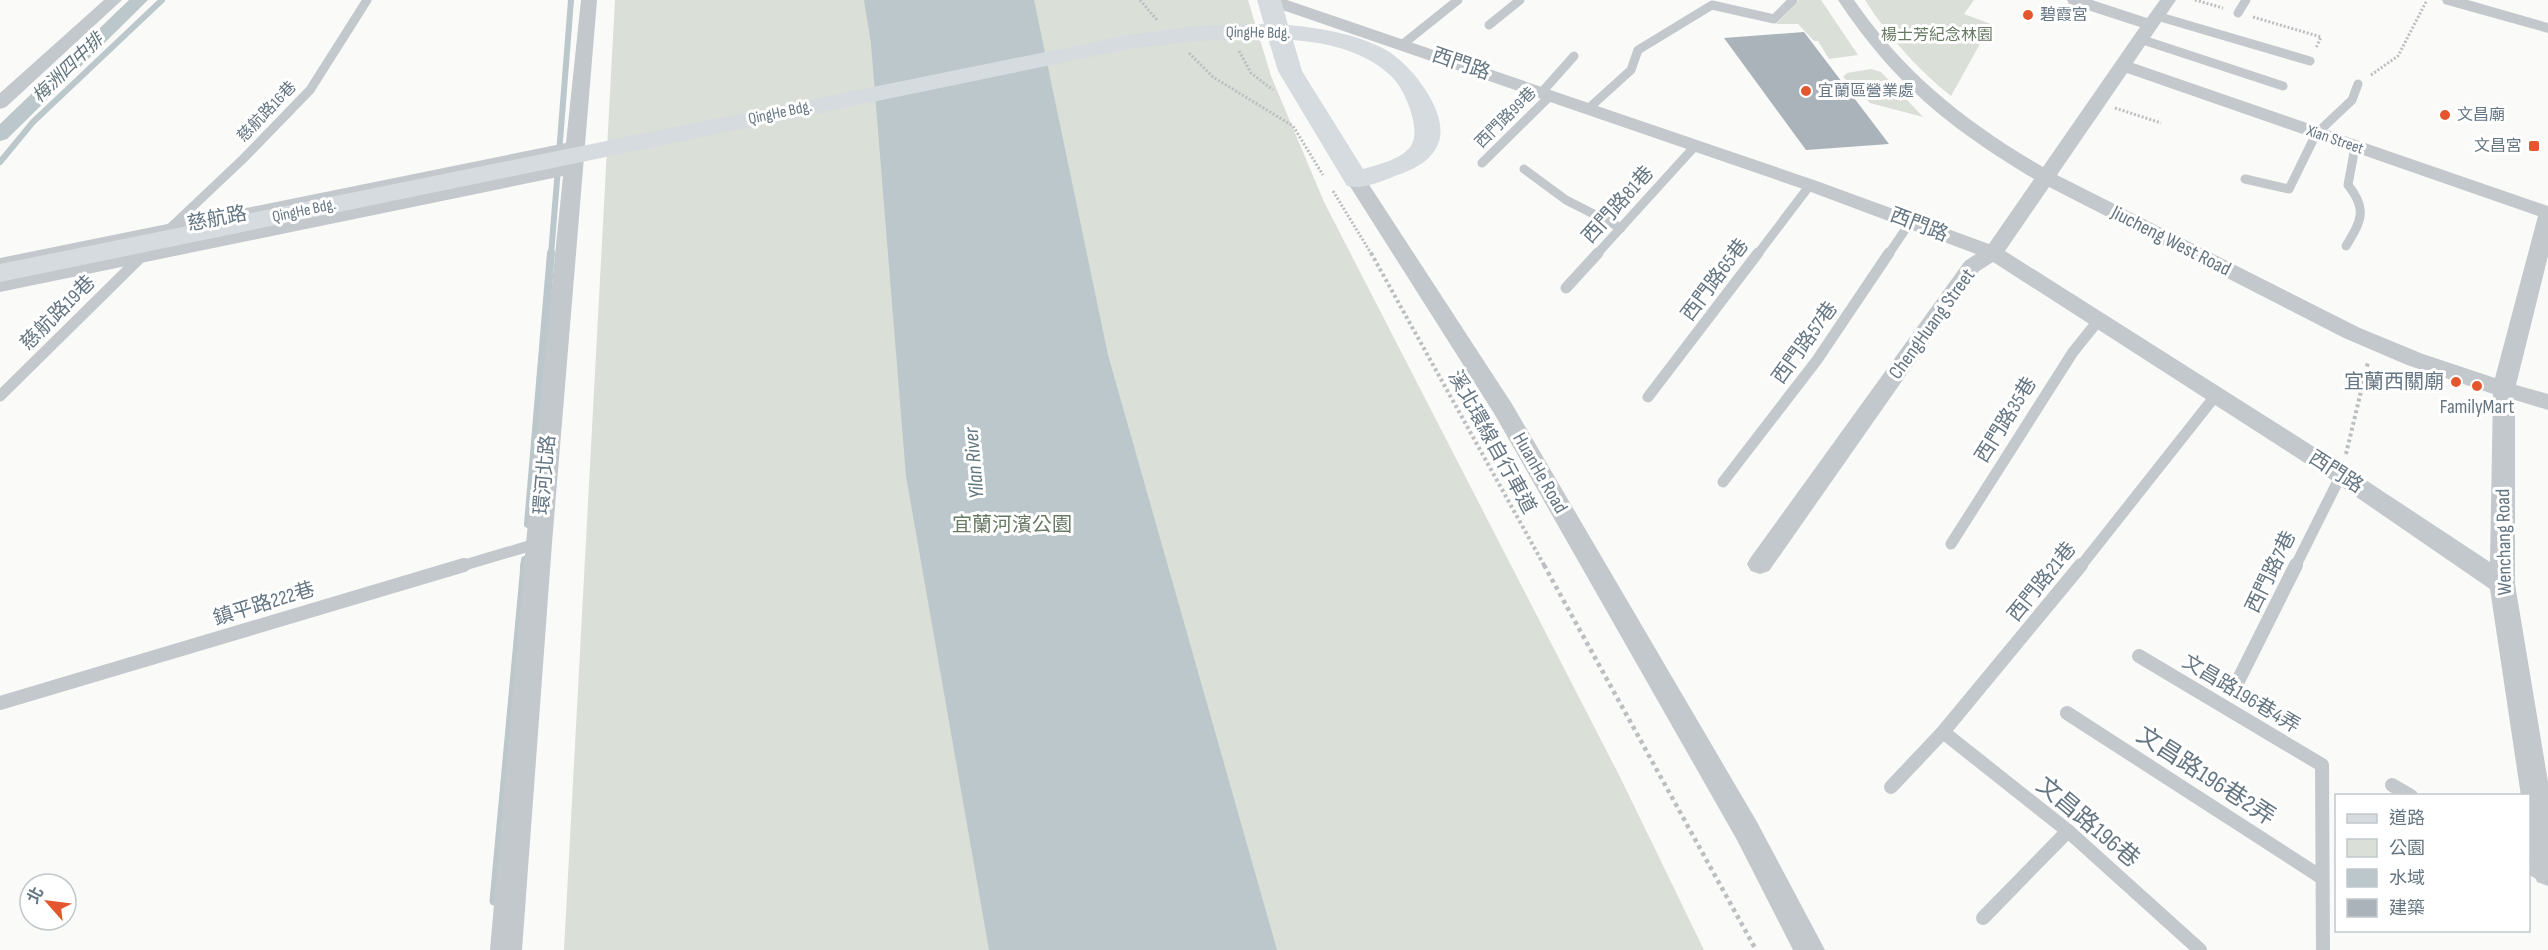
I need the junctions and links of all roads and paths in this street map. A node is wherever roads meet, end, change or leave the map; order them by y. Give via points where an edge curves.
1 (114, 0) edge
2 (367, 0) edge
3 (590, 0) edge
4 (1140, 0) edge
5 (1270, 0) edge
6 (1458, 0) edge
7 (1520, 0) edge
8 (1793, 0) edge
9 (1846, 0) edge
10 (2074, 0) edge
11 (2195, 0) edge
12 (2246, 0) edge
13 (2427, 0) edge
14 (2450, 0) edge
15 (2238, 13) junction
16 (2154, 20) edge
17 (1489, 25) dead end
18 (1163, 27) dead end
19 (2548, 28) edge
20 (1403, 45) junction
21 (1237, 48) dead end
22 (1188, 52) dead end
23 (1574, 56) dead end
24 (2310, 62) joint
25 (2122, 65) junction
26 (2358, 84) joint
27 (2283, 86) dead end
28 (1546, 93) junction
29 (1280, 95) dead end
30 (2097, 102) junction
31 (0, 103) edge
32 (1589, 108) junction
33 (1288, 116) dead end
34 (2161, 123) dead end
35 (1293, 126) junction
36 (2316, 134) junction
37 (1696, 145) junction
38 (2355, 147) junction
39 (574, 157) junction
40 (1482, 163) dead end
41 (1524, 169) dead end
42 (2046, 177) junction
43 (2245, 179) dead end
44 (1356, 180) junction
45 (1810, 185) junction
46 (2548, 214) edge
47 (1911, 221) junction
48 (1621, 228) junction
49 (169, 229) junction
50 (2346, 246) dead end
51 (1993, 253) junction
52 (142, 256) junction
53 (0, 265) edge
54 (0, 273) edge
55 (0, 285) edge
56 (1566, 288) dead end
57 (2098, 321) junction
58 (2372, 342) junction
59 (2504, 389) junction
60 (2216, 395) junction
61 (0, 396) edge
62 (1648, 397) dead end
63 (2548, 402) edge
64 (2341, 475) junction
65 (1723, 482) dead end
66 (539, 543) junction
67 (1951, 544) dead end
68 (1760, 564) dead end
69 (2502, 584) junction
70 (2139, 656) dead end
71 (2235, 687) dead end
72 (0, 703) edge
73 (2067, 713) dead end
74 (1943, 732) junction
75 (2392, 785) dead end
76 (1891, 788) dead end
77 (2408, 794) edge
78 (2068, 831) junction
79 (2530, 867) edge
80 (2548, 872) edge
81 (2321, 877) junction
82 (2548, 878) edge
83 (1983, 918) dead end
84 (2196, 949) edge
85 (506, 950) edge
86 (1756, 950) edge
87 (1809, 950) edge
88 (2323, 950) edge

1 - 31 street
2 - 49 lane, 慈航路16巷 via 310,90
3 - 39 street, 環河北路
4 - 18 path
5 - 20 street, 西門路
5 - 44 street, HuanHe Road via 1290,71
6 - 20 lane
7 - 17 lane
8 - 32 lane via 1774,19 1712,5 1638,50 1631,70
9 - 42 street, Jiucheng West Road via 1874,41 1902,72 1988,141
10 - 16 street
11 - 15 path
12 - 15 lane
13 - 26 path via 2398,56
14 - 19 street
15 - 24 path via 2321,37
16 - 24 lane
16 - 25 street, ChengHuang Street
16 - 27 lane
20 - 28 street, 西門路
21 - 29 path via 1251,73
22 - 35 path, 溪北環線自行車道 via 1213,77
23 - 28 lane, 西門路99巷
25 - 30 street, ChengHuang Street
25 - 36 street, Xian Street
26 - 36 lane via 2352,100
28 - 32 street, 西門路
28 - 40 lane, 西門路99巷
30 - 34 path
30 - 42 street, ChengHuang Street
32 - 37 street, 西門路
33 - 35 path
35 - 86 path, 溪北環線自行車道 via 1363,238
36 - 38 street, Xian Street
36 - 43 lane via 2289,189
37 - 45 street, 西門路
37 - 48 lane, 西門路81巷
38 - 46 street, Xian Street
38 - 50 lane via 2348,185 2360,199 2362,219
39 - 49 street, 慈航路
39 - 52 street, 慈航路
39 - 66 street, 環河北路
41 - 48 lane via 1566,200
42 - 51 street, ChengHuang Street
42 - 58 street, Jiucheng West Road
44 - 54 street, QingHe Bdg. via 1401,165 1412,159 1426,142 1428,129 1404,75 1383,59 1347,43 1291,32 1222,31 1130,42
44 - 87 street, HuanHe Road via 1504,410 1747,831
45 - 47 street, 西門路
45 - 62 lane, 西門路65巷
46 - 59 street, Wenchang Road
47 - 51 street, 西門路
47 - 65 lane, 西門路57巷 via 1817,360
48 - 56 lane, 西門路81巷
49 - 53 street, 慈航路
51 - 57 street, 西門路
51 - 68 street, ChengHuang Street via 1972,266
52 - 55 street, 慈航路
52 - 61 lane, 慈航路19巷
57 - 60 street, 西門路
57 - 67 lane, 西門路35巷 via 2073,352
58 - 59 street, Jiucheng West Road
58 - 64 path
59 - 63 street, Jiucheng West Road
59 - 69 street, Wenchang Road
60 - 64 street, 西門路
60 - 74 lane, 西門路21巷 via 2047,609
64 - 69 street, 西門路
64 - 71 lane, 西門路7巷
66 - 72 lane, 鎮平路222巷
66 - 85 street, 環河北路
69 - 80 street, Wenchang Road
70 - 81 lane, 文昌路196巷4弄 via 2322,765
73 - 81 lane, 文昌路196巷2弄
74 - 76 lane, 西門路21巷
74 - 78 lane, 文昌路196巷
75 - 77 lane
78 - 83 lane
78 - 84 lane, 文昌路196巷
79 - 82 lane
81 - 88 lane

